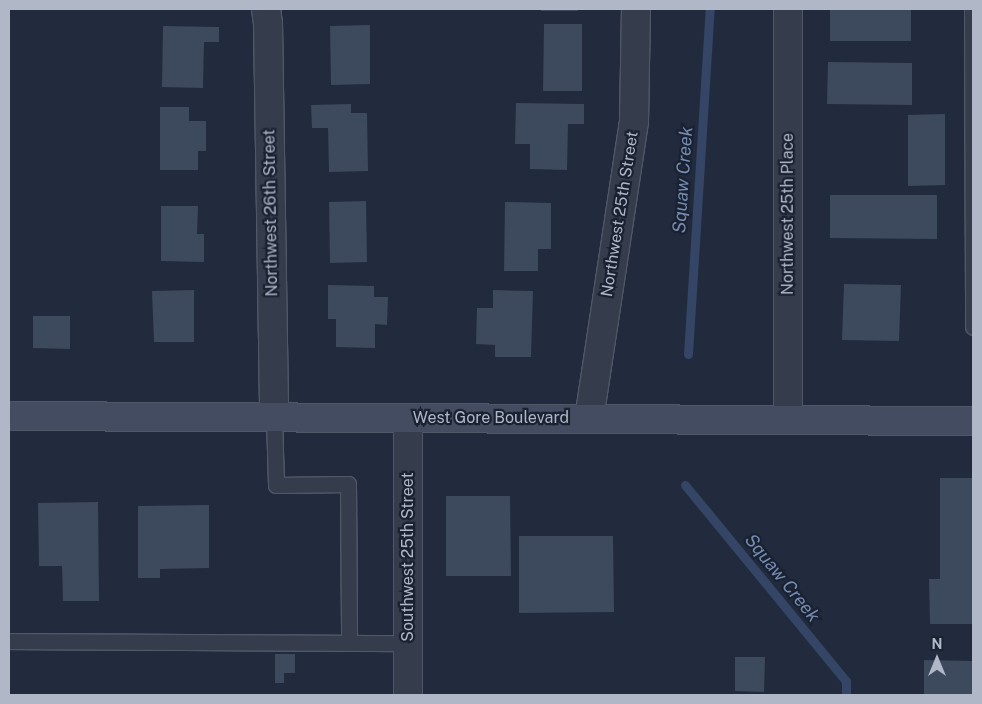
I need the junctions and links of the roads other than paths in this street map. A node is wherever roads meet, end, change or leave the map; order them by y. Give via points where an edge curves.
1 (266, 9) edge
2 (636, 9) edge
3 (788, 9) edge
4 (972, 9) edge
5 (973, 327) edge
6 (9, 416) edge
7 (274, 417) junction
8 (408, 418) junction
9 (589, 419) junction
10 (788, 420) junction
11 (973, 421) edge
12 (9, 641) edge
13 (349, 642) junction
14 (408, 642) junction
15 (408, 695) edge

1 - 7 street, Northwest 26th Street
2 - 9 street, Northwest 25th Street via 634,122
3 - 10 street, Northwest 25th Place
4 - 5 lane
6 - 7 main road, West Gore Boulevard
7 - 8 main road, West Gore Boulevard
7 - 13 lane via 276,485 348,484
8 - 9 main road, West Gore Boulevard
8 - 14 street, Southwest 25th Street
9 - 10 main road, West Gore Boulevard
10 - 11 main road, West Gore Boulevard
12 - 13 lane
13 - 14 lane
14 - 15 street, Southwest 25th Street

